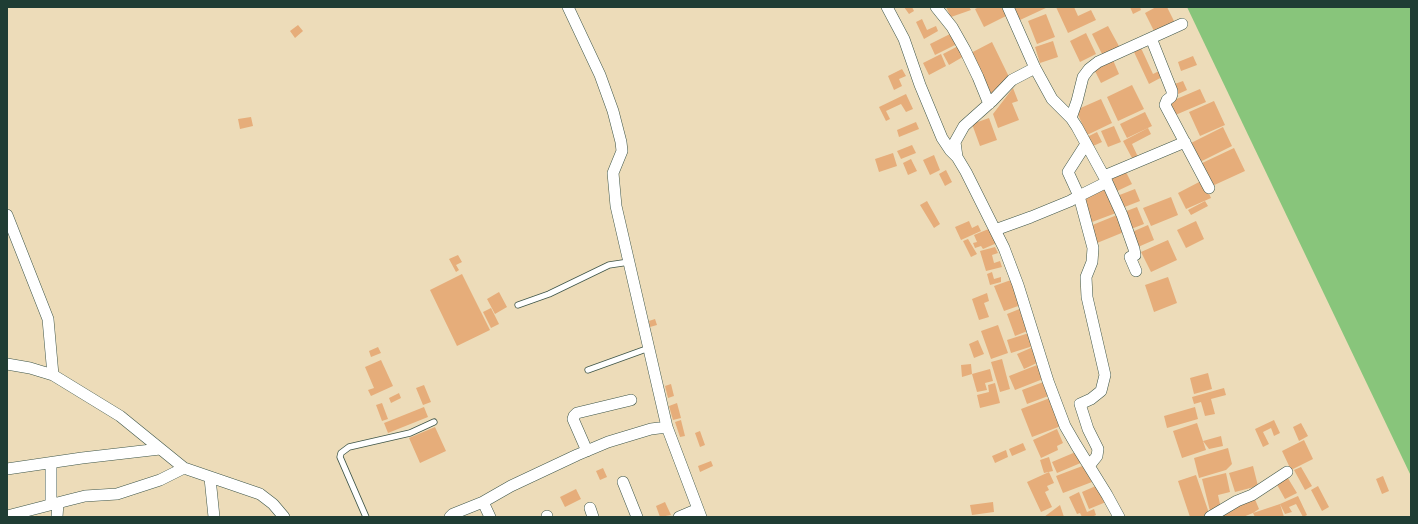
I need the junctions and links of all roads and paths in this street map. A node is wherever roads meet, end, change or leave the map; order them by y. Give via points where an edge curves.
1 (568, 7) edge
2 (887, 7) edge
3 (936, 7) edge
4 (1008, 7) edge
5 (1182, 24) dead end
6 (1151, 38) junction
7 (1035, 68) junction
8 (989, 104) junction
9 (1071, 118) junction
10 (1185, 142) junction
11 (1086, 144) junction
12 (957, 157) junction
13 (1106, 179) junction
14 (1209, 188) dead end
15 (1079, 196) junction
16 (7, 215) edge
17 (995, 230) junction
18 (629, 262) junction
19 (1136, 271) dead end
20 (518, 305) dead end
21 (649, 348) junction
22 (7, 364) edge
23 (588, 370) dead end
24 (54, 375) junction
25 (631, 400) dead end
26 (434, 422) dead end
27 (667, 427) junction
28 (160, 449) junction
29 (587, 451) junction
30 (51, 463) junction
31 (1089, 466) junction
32 (184, 468) junction
33 (7, 469) edge
34 (1287, 472) dead end
35 (210, 478) junction
36 (623, 482) dead end
37 (483, 502) junction
38 (54, 503) junction
39 (700, 513) edge
40 (7, 516) edge
41 (57, 517) edge
42 (214, 517) edge
43 (284, 517) edge
44 (366, 517) edge
45 (450, 517) edge
46 (490, 517) edge
47 (637, 517) edge
48 (679, 517) edge
49 (1119, 517) edge
50 (1210, 517) edge

1 - 18 street via 600,75 621,142 622,151 613,173 616,206
2 - 12 street via 904,39 942,138
3 - 8 street via 952,27 965,50
4 - 7 street
5 - 6 street
6 - 9 street via 1098,62 1089,69 1083,77
6 - 10 street via 1172,91 1165,105
7 - 8 street via 1012,80
7 - 9 street via 1052,99
8 - 12 street via 964,126 958,135 955,142
9 - 11 street
10 - 13 street
10 - 14 street
11 - 13 street
11 - 15 street via 1068,172
12 - 17 street
13 - 15 street
13 - 19 street via 1134,249 1135,255 1130,257
15 - 17 street
15 - 31 street via 1093,248 1092,262 1086,277 1087,297 1105,375 1101,391 1080,404 1098,449 1097,456
16 - 24 street via 48,319
17 - 31 street via 1018,285 1056,403
18 - 20 lane via 609,265 550,294
18 - 21 street
21 - 23 lane
21 - 27 street
22 - 24 street
24 - 28 street via 120,416
25 - 29 street via 574,416
26 - 44 lane via 410,432 348,447 341,453 340,457
27 - 29 street via 608,442
27 - 39 street
28 - 30 street
28 - 32 street
29 - 37 street via 511,486
30 - 33 street
30 - 38 street
31 - 49 street
32 - 35 street
32 - 38 street via 160,480 117,494 85,496
34 - 50 street via 1252,495
35 - 42 street
35 - 43 street via 260,494
36 - 47 street
37 - 45 street
37 - 46 street
38 - 40 street
38 - 41 street
39 - 48 street

